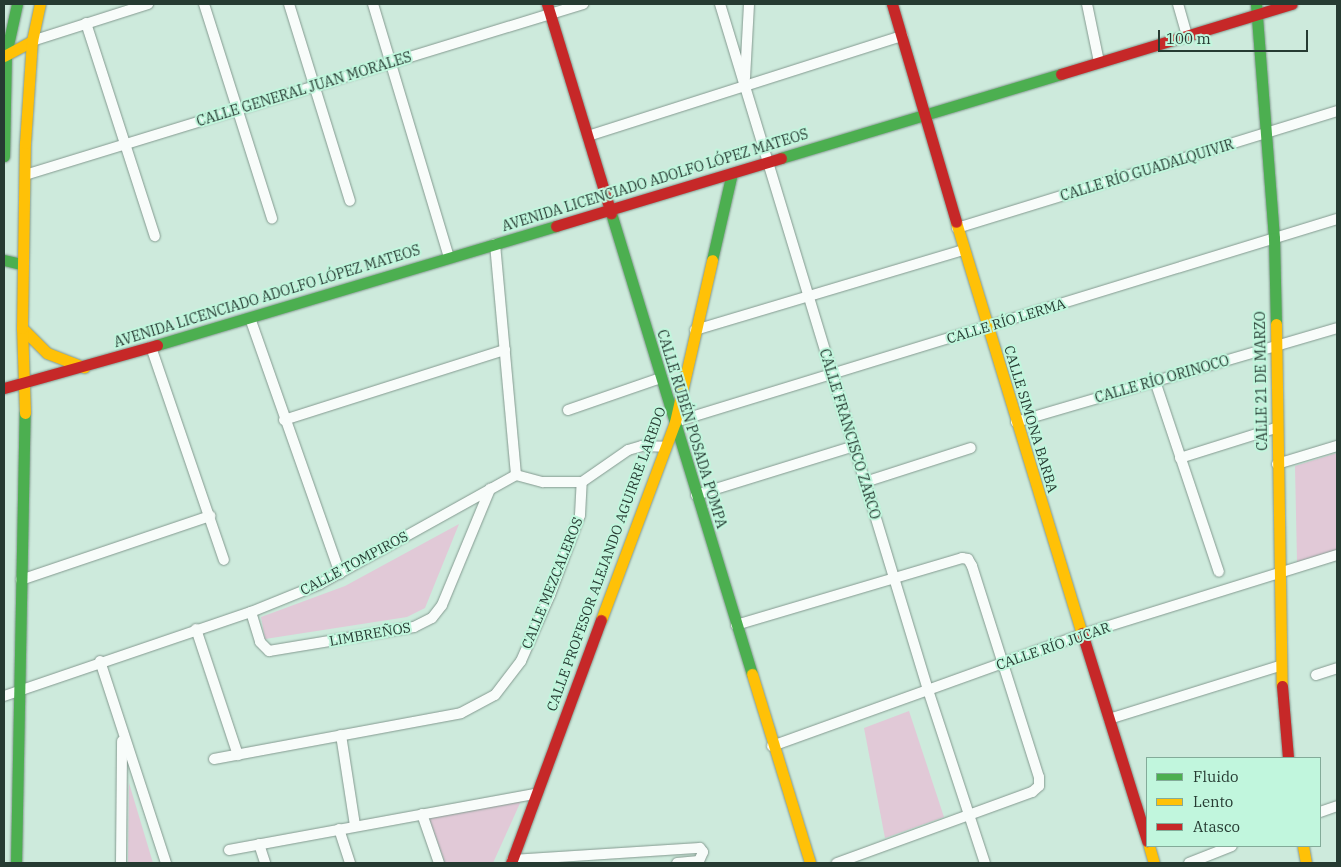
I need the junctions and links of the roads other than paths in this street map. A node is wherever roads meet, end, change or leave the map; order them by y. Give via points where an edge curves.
1 (16, 4) edge
2 (40, 4) edge
3 (148, 4) edge
4 (204, 4) edge
5 (289, 4) edge
6 (372, 4) edge
7 (582, 4) edge
8 (720, 4) edge
9 (749, 4) edge
10 (892, 4) edge
11 (1087, 4) edge
12 (1178, 4) edge
13 (1292, 4) edge
14 (548, 9) edge
15 (1257, 9) edge
16 (86, 23) junction
17 (1187, 35) junction
18 (902, 36) junction
19 (32, 41) junction
20 (5, 55) edge
21 (1098, 62) junction
22 (390, 63) junction
23 (314, 86) junction
24 (744, 87) junction
25 (237, 109) junction
26 (1337, 111) edge
27 (925, 114) junction
28 (1266, 133) junction
29 (588, 136) junction
30 (125, 144) junction
31 (4, 156) edge
32 (767, 162) junction
33 (732, 173) junction
34 (25, 175) junction
35 (350, 201) dead end
36 (610, 209) junction
37 (272, 218) dead end
38 (1337, 219) edge
39 (957, 228) junction
40 (155, 236) dead end
41 (1274, 238) junction
42 (495, 244) junction
43 (964, 250) junction
44 (449, 258) junction
45 (4, 260) edge
46 (22, 264) junction
47 (808, 298) junction
48 (250, 318) junction
49 (22, 328) junction
50 (987, 328) junction
51 (1337, 328) edge
52 (695, 330) junction
53 (1275, 346) junction
54 (151, 347) junction
55 (505, 350) junction
56 (84, 367) junction
57 (832, 374) junction
58 (661, 378) junction
59 (1155, 381) junction
60 (26, 382) junction
61 (4, 388) edge
62 (568, 410) dead end
63 (284, 420) junction
64 (675, 422) junction
65 (1016, 422) junction
66 (1276, 428) junction
67 (854, 446) junction
68 (1337, 446) edge
69 (665, 447) junction
70 (971, 448) dead end
71 (1180, 458) junction
72 (1277, 464) junction
73 (516, 475) junction
74 (582, 482) junction
75 (865, 482) junction
76 (490, 489) junction
77 (696, 495) junction
78 (210, 516) junction
79 (1337, 555) edge
80 (224, 560) dead end
81 (1219, 572) dead end
82 (1282, 572) junction
83 (340, 574) junction
84 (894, 577) junction
85 (21, 580) junction
86 (251, 612) junction
87 (736, 625) junction
88 (196, 628) junction
89 (1083, 634) junction
90 (100, 661) junction
91 (1003, 663) junction
92 (1282, 665) junction
93 (1337, 668) edge
94 (1316, 674) dead end
95 (20, 690) junction
96 (928, 690) junction
97 (4, 696) edge
98 (1109, 719) junction
99 (122, 733) junction
100 (341, 735) junction
101 (772, 746) junction
102 (238, 755) junction
103 (1288, 757) edge
104 (214, 759) dead end
105 (535, 794) junction
106 (1337, 806) edge
107 (1321, 812) edge
108 (422, 814) junction
109 (970, 816) junction
110 (355, 825) junction
111 (340, 829) junction
112 (1146, 838) edge
113 (259, 844) junction
114 (1149, 847) edge
115 (1229, 847) edge
116 (1303, 847) edge
117 (228, 850) dead end
118 (634, 852) junction
119 (562, 860) edge
120 (512, 861) edge
121 (16, 863) edge
122 (120, 863) edge
123 (166, 863) edge
124 (265, 863) edge
125 (350, 863) edge
126 (439, 863) edge
127 (635, 863) edge
128 (677, 863) edge
129 (810, 863) edge
130 (836, 863) edge
131 (985, 863) edge
132 (1154, 863) edge
133 (1189, 863) edge
134 (1306, 863) edge

1 - 20 street
2 - 19 street
3 - 16 street
4 - 25 street
5 - 23 street
6 - 22 street
7 - 14 street, CALLE GENERAL JUAN MORALES
8 - 24 street, CALLE FRANCISCO ZARCO
9 - 24 street
10 - 18 street, CALLE SIMONA BARBA
11 - 21 street
12 - 17 street
13 - 15 street, AVENIDA LICENCIADO ADOLFO LÓPEZ MATEOS
14 - 22 street, CALLE GENERAL JUAN MORALES
14 - 29 street, CALLE RUBÉN POSADA POMPA
15 - 17 street, AVENIDA LICENCIADO ADOLFO LÓPEZ MATEOS
15 - 28 street, CALLE 21 DE MARZO
16 - 19 street
16 - 30 street
17 - 21 street, AVENIDA LICENCIADO ADOLFO LÓPEZ MATEOS
18 - 24 street
18 - 27 street, CALLE SIMONA BARBA
19 - 20 street
19 - 34 street
20 - 31 street
21 - 27 street, AVENIDA LICENCIADO ADOLFO LÓPEZ MATEOS
22 - 23 street, CALLE GENERAL JUAN MORALES
22 - 44 street
23 - 25 street, CALLE GENERAL JUAN MORALES
23 - 35 street
24 - 29 street
24 - 32 street, CALLE FRANCISCO ZARCO
25 - 30 street, CALLE GENERAL JUAN MORALES
25 - 37 street
26 - 28 street, CALLE RÍO GUADALQUIVIR
27 - 32 street, AVENIDA LICENCIADO ADOLFO LÓPEZ MATEOS
27 - 39 street, CALLE SIMONA BARBA
28 - 39 street, CALLE RÍO GUADALQUIVIR
28 - 41 street, CALLE 21 DE MARZO
29 - 36 street, CALLE RUBÉN POSADA POMPA
30 - 34 street, CALLE GENERAL JUAN MORALES
30 - 40 street
32 - 33 street, AVENIDA LICENCIADO ADOLFO LÓPEZ MATEOS
32 - 47 street, CALLE FRANCISCO ZARCO
33 - 36 street, AVENIDA LICENCIADO ADOLFO LÓPEZ MATEOS
33 - 52 street, CALLE PROFESOR ALEJANDO AGUIRRE LAREDO
34 - 46 street
36 - 42 street, AVENIDA LICENCIADO ADOLFO LÓPEZ MATEOS
36 - 58 street, CALLE RUBÉN POSADA POMPA
38 - 41 street, CALLE RÍO LERMA
39 - 43 street, CALLE SIMONA BARBA
41 - 50 street, CALLE RÍO LERMA
41 - 53 street, CALLE 21 DE MARZO
42 - 44 street, AVENIDA LICENCIADO ADOLFO LÓPEZ MATEOS
42 - 55 street
43 - 47 street
43 - 50 street, CALLE SIMONA BARBA
44 - 48 street, AVENIDA LICENCIADO ADOLFO LÓPEZ MATEOS
45 - 46 street
46 - 49 street
47 - 52 street
47 - 57 street, CALLE FRANCISCO ZARCO
48 - 54 street, AVENIDA LICENCIADO ADOLFO LÓPEZ MATEOS
48 - 63 street
49 - 56 street via 47,353
49 - 60 street
50 - 57 street, CALLE RÍO LERMA
50 - 65 street, CALLE SIMONA BARBA
51 - 53 street, CALLE RÍO ORINOCO
52 - 64 street, CALLE PROFESOR ALEJANDO AGUIRRE LAREDO
53 - 59 street, CALLE RÍO ORINOCO
53 - 66 street, CALLE 21 DE MARZO
54 - 56 street, AVENIDA LICENCIADO ADOLFO LÓPEZ MATEOS
54 - 78 street
55 - 63 street
55 - 73 street
56 - 60 street, AVENIDA LICENCIADO ADOLFO LÓPEZ MATEOS
57 - 64 street, CALLE RÍO LERMA
57 - 67 street, CALLE FRANCISCO ZARCO
58 - 62 street
58 - 64 street, CALLE RUBÉN POSADA POMPA
59 - 65 street, CALLE RÍO ORINOCO
59 - 71 street
60 - 61 street, AVENIDA LICENCIADO ADOLFO LÓPEZ MATEOS
60 - 85 street
63 - 83 street
64 - 69 street, CALLE PROFESOR ALEJANDO AGUIRRE LAREDO
64 - 77 street, CALLE RUBÉN POSADA POMPA
65 - 89 street, CALLE SIMONA BARBA
66 - 71 street
66 - 72 street, CALLE 21 DE MARZO
67 - 75 street, CALLE FRANCISCO ZARCO
67 - 77 street
68 - 72 street
69 - 74 street via 642,446 628,450
69 - 105 street, CALLE PROFESOR ALEJANDO AGUIRRE LAREDO
70 - 75 street
71 - 81 street
72 - 82 street, CALLE 21 DE MARZO
73 - 74 street via 543,482
73 - 76 street, CALLE TOMPIROS
74 - 100 street, CALLE MEZCALEROS via 580,514 550,595 521,660 495,694 461,713
75 - 84 street, CALLE FRANCISCO ZARCO
76 - 83 street, CALLE TOMPIROS
76 - 86 street, LIMBREÑOS via 442,605 432,618 414,627 269,651 260,642
77 - 87 street, CALLE RUBÉN POSADA POMPA
78 - 80 street
78 - 85 street
79 - 82 street, CALLE RÍO JUCAR
82 - 89 street, CALLE RÍO JUCAR
82 - 92 street, CALLE 21 DE MARZO
83 - 86 street, CALLE TOMPIROS
84 - 87 street
84 - 91 street via 968,559
84 - 96 street, CALLE FRANCISCO ZARCO
85 - 95 street
86 - 88 street, CALLE TOMPIROS
87 - 101 street, CALLE RUBÉN POSADA POMPA
88 - 90 street, CALLE TOMPIROS
88 - 102 street
89 - 91 street, CALLE RÍO JUCAR
89 - 98 street, CALLE SIMONA BARBA
90 - 95 street, CALLE TOMPIROS
90 - 99 street
91 - 96 street, CALLE RÍO JUCAR
91 - 109 street via 1039,786 1032,792
92 - 98 street
92 - 103 street, CALLE 21 DE MARZO
93 - 94 street
95 - 97 street, CALLE TOMPIROS
95 - 121 street
96 - 101 street, CALLE RÍO JUCAR
96 - 109 street, CALLE FRANCISCO ZARCO
98 - 112 street, CALLE SIMONA BARBA
99 - 122 street
99 - 123 street
100 - 102 street, CALLE MEZCALEROS
100 - 110 street
101 - 129 street, CALLE RUBÉN POSADA POMPA
102 - 104 street, CALLE MEZCALEROS
105 - 108 street
105 - 120 street, CALLE PROFESOR ALEJANDO AGUIRRE LAREDO
106 - 107 street
108 - 110 street
108 - 126 street
109 - 130 street
109 - 131 street, CALLE FRANCISCO ZARCO
110 - 111 street
111 - 113 street
111 - 125 street
113 - 117 street
113 - 124 street
114 - 132 street
115 - 133 street
116 - 134 street
118 - 119 street
118 - 127 street
118 - 128 street via 700,848 702,860
119 - 120 street

